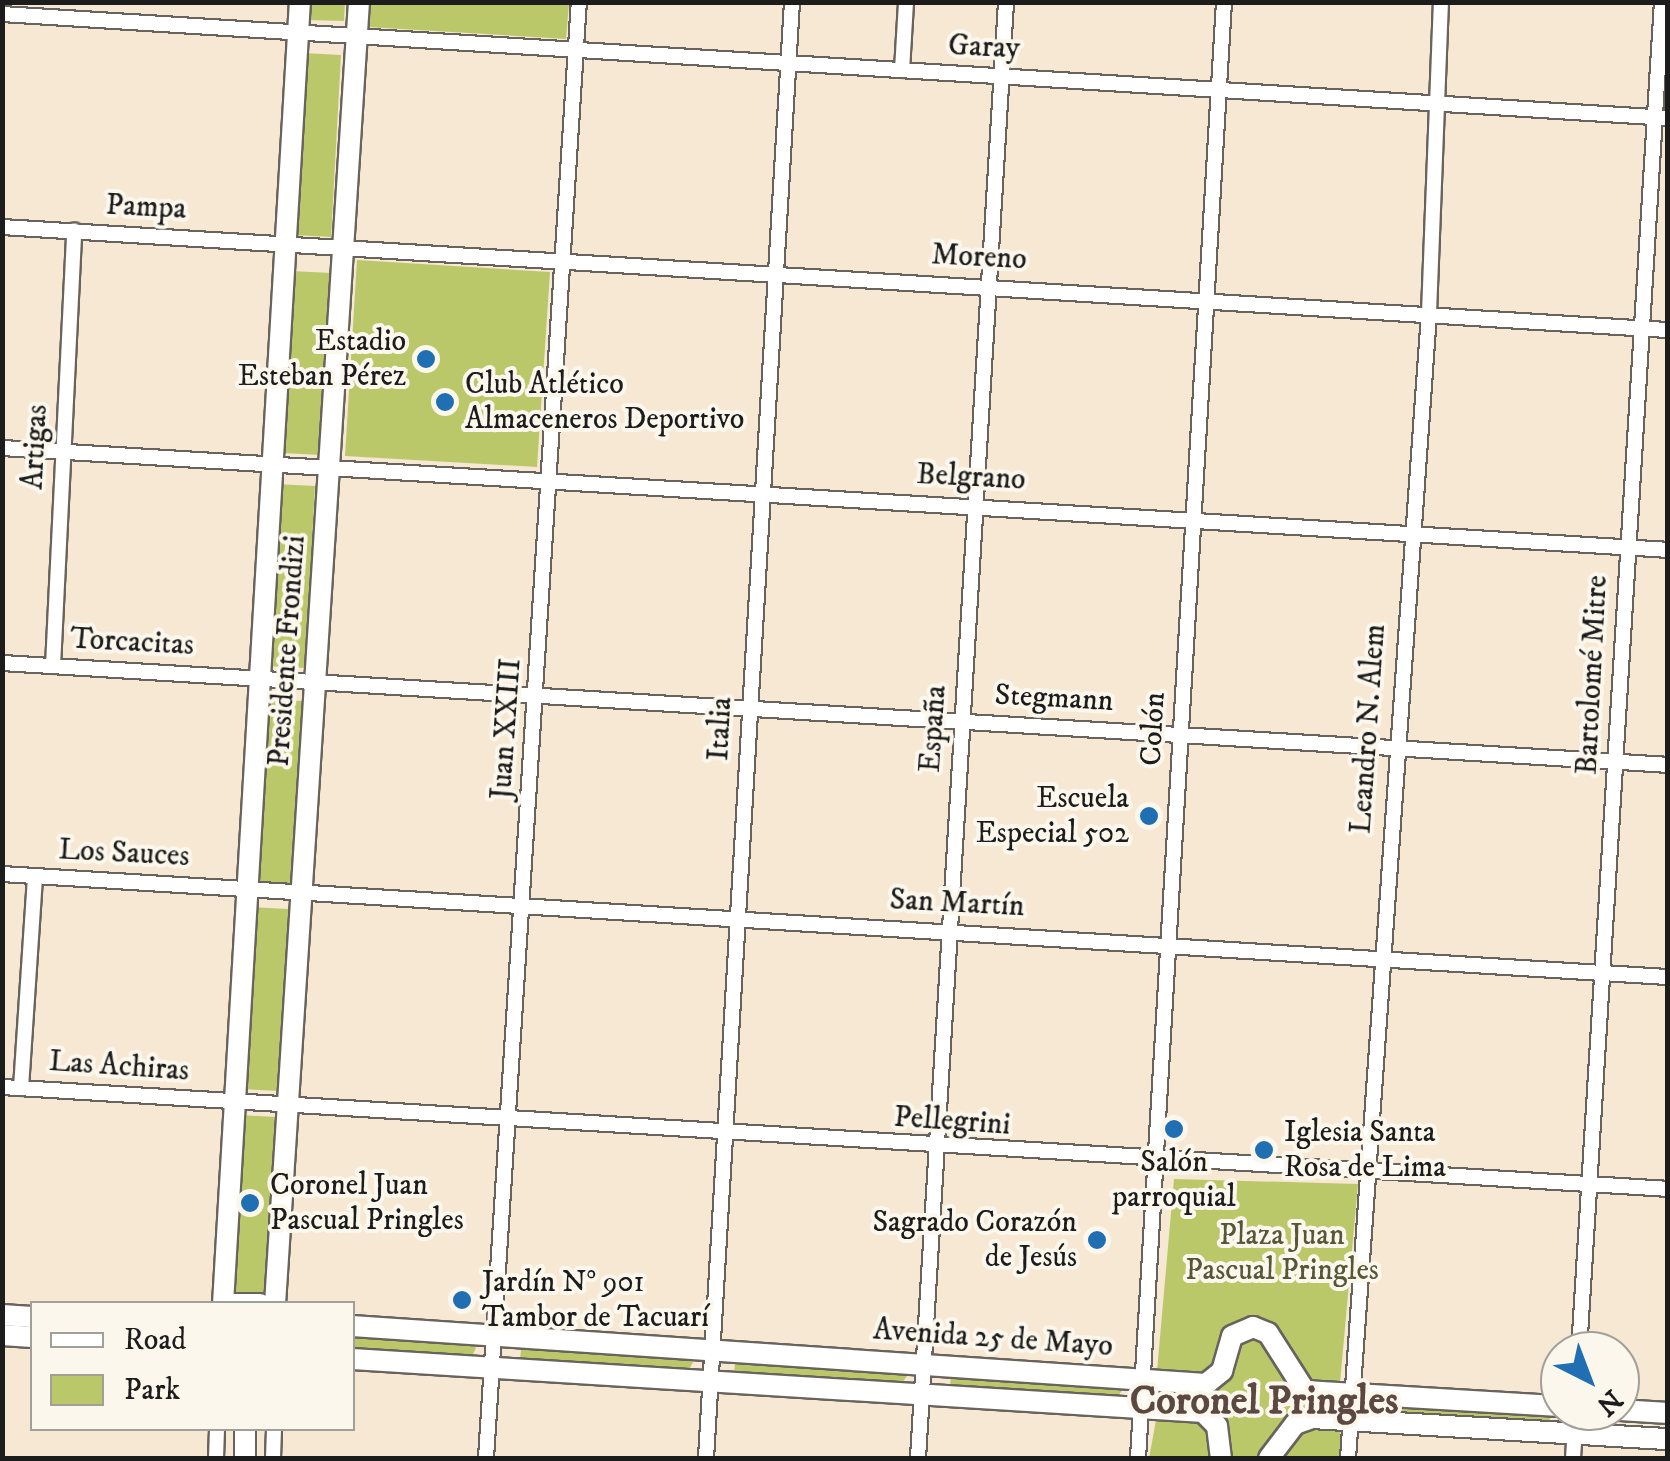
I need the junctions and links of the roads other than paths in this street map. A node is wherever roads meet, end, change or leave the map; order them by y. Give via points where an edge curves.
1 (300, 2) edge
2 (359, 2) edge
3 (579, 2) edge
4 (792, 2) edge
5 (906, 2) edge
6 (1006, 2) edge
7 (1224, 2) edge
8 (1441, 2) edge
9 (1662, 2) edge
10 (2, 14) edge
11 (298, 33) junction
12 (357, 37) junction
13 (577, 50) junction
14 (788, 63) junction
15 (902, 70) junction
16 (1003, 76) junction
17 (1219, 88) junction
18 (1436, 102) junction
19 (1661, 118) edge
20 (2, 228) edge
21 (74, 232) junction
22 (286, 242) junction
23 (350, 248) junction
24 (569, 261) junction
25 (776, 274) junction
26 (995, 287) junction
27 (1206, 299) junction
28 (1428, 312) junction
29 (1642, 328) junction
30 (1668, 330) edge
31 (2, 448) edge
32 (63, 452) junction
33 (272, 463) junction
34 (331, 467) junction
35 (550, 480) junction
36 (763, 493) junction
37 (976, 506) junction
38 (1194, 518) junction
39 (1410, 532) junction
40 (1628, 548) junction
41 (1668, 550) edge
42 (2, 663) edge
43 (53, 666) junction
44 (258, 678) junction
45 (317, 682) junction
46 (537, 695) junction
47 (750, 708) junction
48 (963, 721) junction
49 (1181, 733) junction
50 (1396, 746) junction
51 (1616, 762) junction
52 (1668, 765) edge
53 (2, 874) edge
54 (36, 876) junction
55 (242, 888) junction
56 (302, 892) junction
57 (522, 906) junction
58 (738, 919) junction
59 (947, 932) junction
60 (1169, 944) junction
61 (1381, 957) junction
62 (1602, 973) junction
63 (1668, 976) edge
64 (2, 1087) edge
65 (22, 1088) junction
66 (232, 1102) junction
67 (287, 1104) junction
68 (507, 1117) junction
69 (726, 1130) junction
70 (941, 1150) junction
71 (1156, 1162) junction
72 (1372, 1175) junction
73 (1590, 1184) junction
74 (1668, 1189) edge
75 (226, 1301) edge
76 (275, 1301) edge
77 (355, 1326) edge
78 (1580, 1331) edge
79 (493, 1336) junction
80 (712, 1351) junction
81 (355, 1359) edge
82 (926, 1366) junction
83 (491, 1367) junction
84 (1143, 1379) junction
85 (711, 1380) junction
86 (924, 1394) junction
87 (1352, 1394) junction
88 (1540, 1405) edge
89 (1142, 1406) junction
90 (1640, 1411) edge
91 (1668, 1412) edge
92 (1350, 1420) junction
93 (217, 1431) edge
94 (245, 1431) edge
95 (274, 1431) edge
96 (1574, 1431) edge
97 (1574, 1434) junction
98 (1668, 1439) edge
99 (216, 1458) edge
100 (244, 1458) edge
101 (273, 1458) edge
102 (486, 1458) edge
103 (706, 1458) edge
104 (918, 1458) edge
105 (1138, 1458) edge
106 (1220, 1458) edge
107 (1270, 1458) edge
108 (1348, 1458) edge
109 (1573, 1458) edge

1 - 11 main road, Presidente Frondizi
2 - 12 main road, Presidente Frondizi
3 - 13 street, Juan XXIII
4 - 14 street, Italia
5 - 15 street
6 - 16 street, España
7 - 17 street, Colón
8 - 18 street, Leandro N. Alem
9 - 19 street, Bartolomé Mitre
10 - 11 street, Garay
11 - 12 street, Garay
11 - 22 main road, Presidente Frondizi
12 - 13 street, Garay
12 - 23 main road, Presidente Frondizi
13 - 14 street, Garay
13 - 24 street, Juan XXIII
14 - 15 street, Garay
14 - 25 street, Italia
15 - 16 street, Garay
16 - 17 street, Garay
16 - 26 street, España
17 - 18 street, Garay
17 - 27 street, Colón
18 - 19 street, Garay
18 - 28 street, Leandro N. Alem
19 - 29 street, Bartolomé Mitre
20 - 21 street, Pampa
21 - 22 street, Pampa
21 - 32 street, Artigas
22 - 23 street, Moreno
22 - 33 main road, Presidente Frondizi
23 - 24 street, Moreno
23 - 34 main road, Presidente Frondizi
24 - 25 street, Moreno
24 - 35 street, Juan XXIII
25 - 26 street, Moreno
25 - 36 street, Italia
26 - 27 street, Moreno
26 - 37 street, España
27 - 28 street, Moreno
27 - 38 street, Colón
28 - 29 street, Moreno
28 - 39 street, Leandro N. Alem
29 - 30 street, Moreno
29 - 40 street, Bartolomé Mitre
31 - 32 street, Belgrano
32 - 33 street, Belgrano
32 - 43 street, Artigas
33 - 34 street, Belgrano
33 - 44 main road, Presidente Frondizi
34 - 35 street, Belgrano
34 - 45 main road, Presidente Frondizi
35 - 36 street, Belgrano
35 - 46 street, Juan XXIII
36 - 37 street, Belgrano
36 - 47 street, Italia
37 - 38 street, Belgrano
37 - 48 street, España
38 - 39 street, Belgrano
38 - 49 street, Colón
39 - 40 street, Belgrano
39 - 50 street, Leandro N. Alem
40 - 41 street, Belgrano
40 - 51 street, Bartolomé Mitre
42 - 43 street, Torcacitas
43 - 44 street, Torcacitas
44 - 45 street, Stegmann
44 - 55 main road, Presidente Frondizi
45 - 46 street, Stegmann
45 - 56 main road, Presidente Frondizi
46 - 47 street, Stegmann
46 - 57 street, Juan XXIII
47 - 48 street, Stegmann
47 - 58 street, Italia
48 - 49 street, Stegmann
48 - 59 street, España
49 - 50 street, Stegmann
49 - 60 street, Colón
50 - 51 street, Stegmann
50 - 61 street, Leandro N. Alem
51 - 52 street, Stegmann
51 - 62 street, Bartolomé Mitre
53 - 54 street, Los Sauces
54 - 55 street, Los Sauces
54 - 65 street
55 - 56 street, San Martín
55 - 66 main road, Presidente Frondizi
56 - 57 street, San Martín
56 - 67 main road, Presidente Frondizi
57 - 58 street, San Martín
57 - 68 street, Juan XXIII
58 - 59 street, San Martín
58 - 69 street, Italia
59 - 60 street, San Martín
59 - 70 street, España
60 - 61 street, San Martín
60 - 71 street, Colón
61 - 62 street, San Martín
61 - 72 street, Leandro N. Alem
62 - 63 street, San Martín
62 - 73 street, Bartolomé Mitre
64 - 65 street, Las Achiras
65 - 66 street, Las Achiras
66 - 67 street, Pellegrini
66 - 75 main road, Presidente Frondizi
67 - 68 street, Pellegrini
67 - 76 main road, Presidente Frondizi
68 - 69 street, Pellegrini
68 - 79 street, Juan XXIII
69 - 70 street, Pellegrini
69 - 80 street, Italia
70 - 71 street, Pellegrini
70 - 82 street, España
71 - 72 street, Pellegrini
71 - 84 street, Colón
72 - 73 street, Pellegrini
72 - 87 street, Leandro N. Alem
73 - 74 street, Pellegrini
73 - 78 street, Bartolomé Mitre
77 - 79 main road, Avenida 25 de Mayo
79 - 80 main road, Avenida 25 de Mayo
79 - 83 street, Juan XXIII
80 - 82 main road, Avenida 25 de Mayo
80 - 85 street, Italia
81 - 83 main road, Avenida 25 de Mayo
82 - 84 main road, Avenida 25 de Mayo
82 - 86 street, España
83 - 85 main road, Avenida 25 de Mayo
83 - 102 street, Juan XXIII
84 - 87 main road, Avenida 25 de Mayo via 1215,1381 1228,1341 1253,1327 1272,1339 1300,1388
84 - 89 street, Colón
85 - 86 main road, Avenida 25 de Mayo
85 - 103 street, Italia
86 - 89 main road, Avenida 25 de Mayo
86 - 104 street, España
87 - 88 main road, Avenida 25 de Mayo
87 - 92 street, Leandro N. Alem
89 - 105 street, Colón
89 - 106 main road, Avenida 25 de Mayo via 1209,1416
90 - 91 main road
92 - 97 main road
92 - 107 main road via 1301,1420
92 - 108 street, Leandro N. Alem
93 - 99 street
94 - 100 main road
95 - 101 street
96 - 97 street
97 - 98 main road
97 - 109 street

